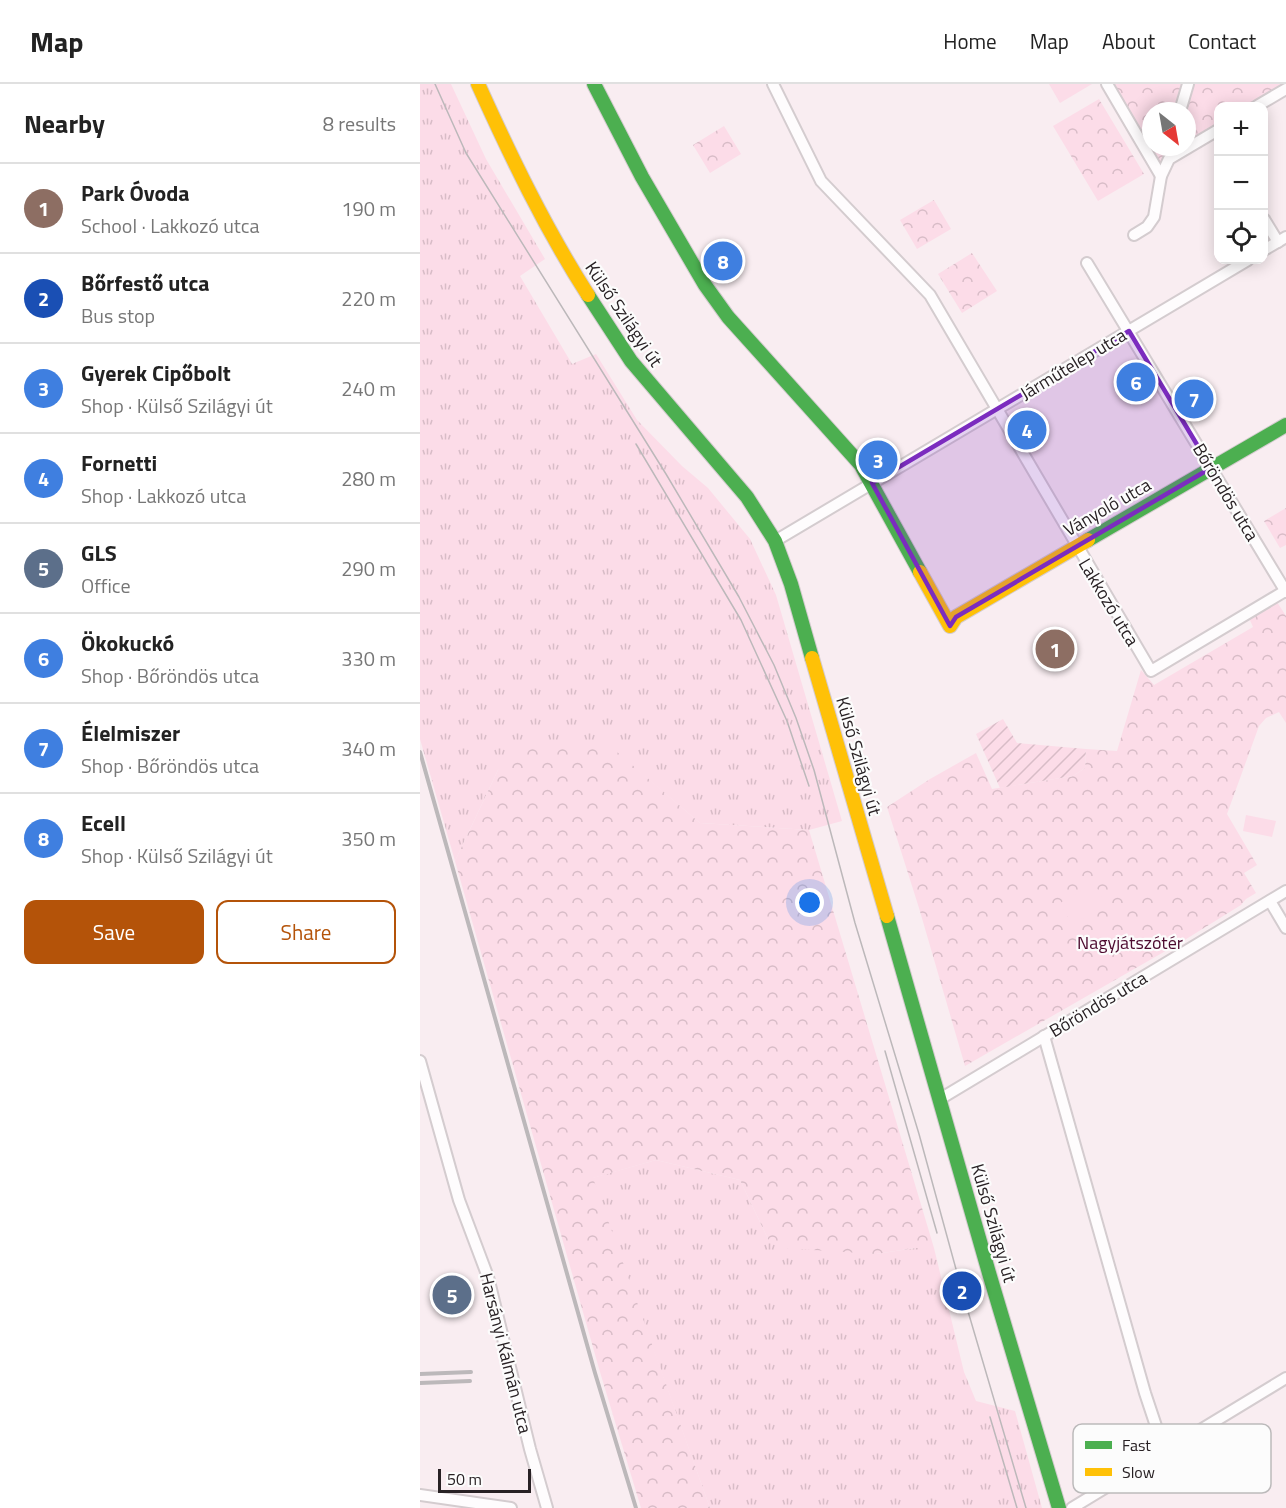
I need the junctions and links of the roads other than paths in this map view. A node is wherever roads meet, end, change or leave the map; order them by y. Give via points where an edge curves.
1 (478, 84) edge
2 (594, 84) edge
3 (773, 84) edge
4 (1107, 84) edge
5 (1188, 84) edge
6 (1286, 89) edge
7 (1183, 102) edge
8 (1264, 102) edge
9 (1214, 136) edge
10 (1169, 156) edge
11 (1168, 159) junction
12 (1161, 176) junction
13 (1268, 224) edge
14 (1134, 235) dead end
15 (1282, 239) edge
16 (1268, 247) edge
17 (1087, 263) dead end
18 (1241, 264) edge
19 (1129, 330) junction
20 (997, 409) junction
21 (1286, 425) edge
22 (1211, 468) junction
23 (872, 483) junction
24 (775, 542) junction
25 (1076, 546) junction
26 (1286, 592) edge
27 (1286, 891) edge
28 (1270, 901) junction
29 (1286, 928) edge
30 (1044, 1036) junction
31 (420, 1061) edge
32 (940, 1099) junction
33 (1286, 1378) edge
34 (1155, 1424) edge
35 (1212, 1424) edge
36 (1097, 1493) edge
37 (420, 1496) edge
38 (511, 1508) edge
39 (547, 1508) edge
40 (1059, 1508) edge
41 (1072, 1508) edge

1 - 24 street, Külső Szilágyi út via 515,167 561,253 612,333 656,392 747,497
2 - 23 street via 705,285 728,317 861,465
3 - 20 street, Lakkozó utca via 821,181 930,295
4 - 12 street
5 - 7 street
6 - 8 street
9 - 11 street
10 - 11 street
11 - 12 street
12 - 14 street via 1154,217 1147,228
13 - 15 street
15 - 16 street
17 - 19 street, Bőröndös utca
18 - 19 street, Járműtelep utca
19 - 20 street, Járműtelep utca
19 - 22 street, Bőröndös utca
20 - 23 street, Járműtelep utca
20 - 25 street, Lakkozó utca
21 - 22 street, Ványoló utca
22 - 25 street, Ványoló utca
22 - 26 street, Bőröndös utca
23 - 24 street, Járműtelep utca
23 - 25 street, Ványoló utca via 950,626 956,617
24 - 32 street, Külső Szilágyi út via 791,584
25 - 26 street, Lakkozó utca via 1151,671
27 - 28 street, Bőröndös utca
28 - 29 street
28 - 30 street, Bőröndös utca
30 - 32 street, Bőröndös utca
30 - 34 street
31 - 39 street, Harsányi Kálmán utca via 459,1200 488,1277
32 - 40 street, Külső Szilágyi út
33 - 35 street
36 - 41 street
37 - 38 street

